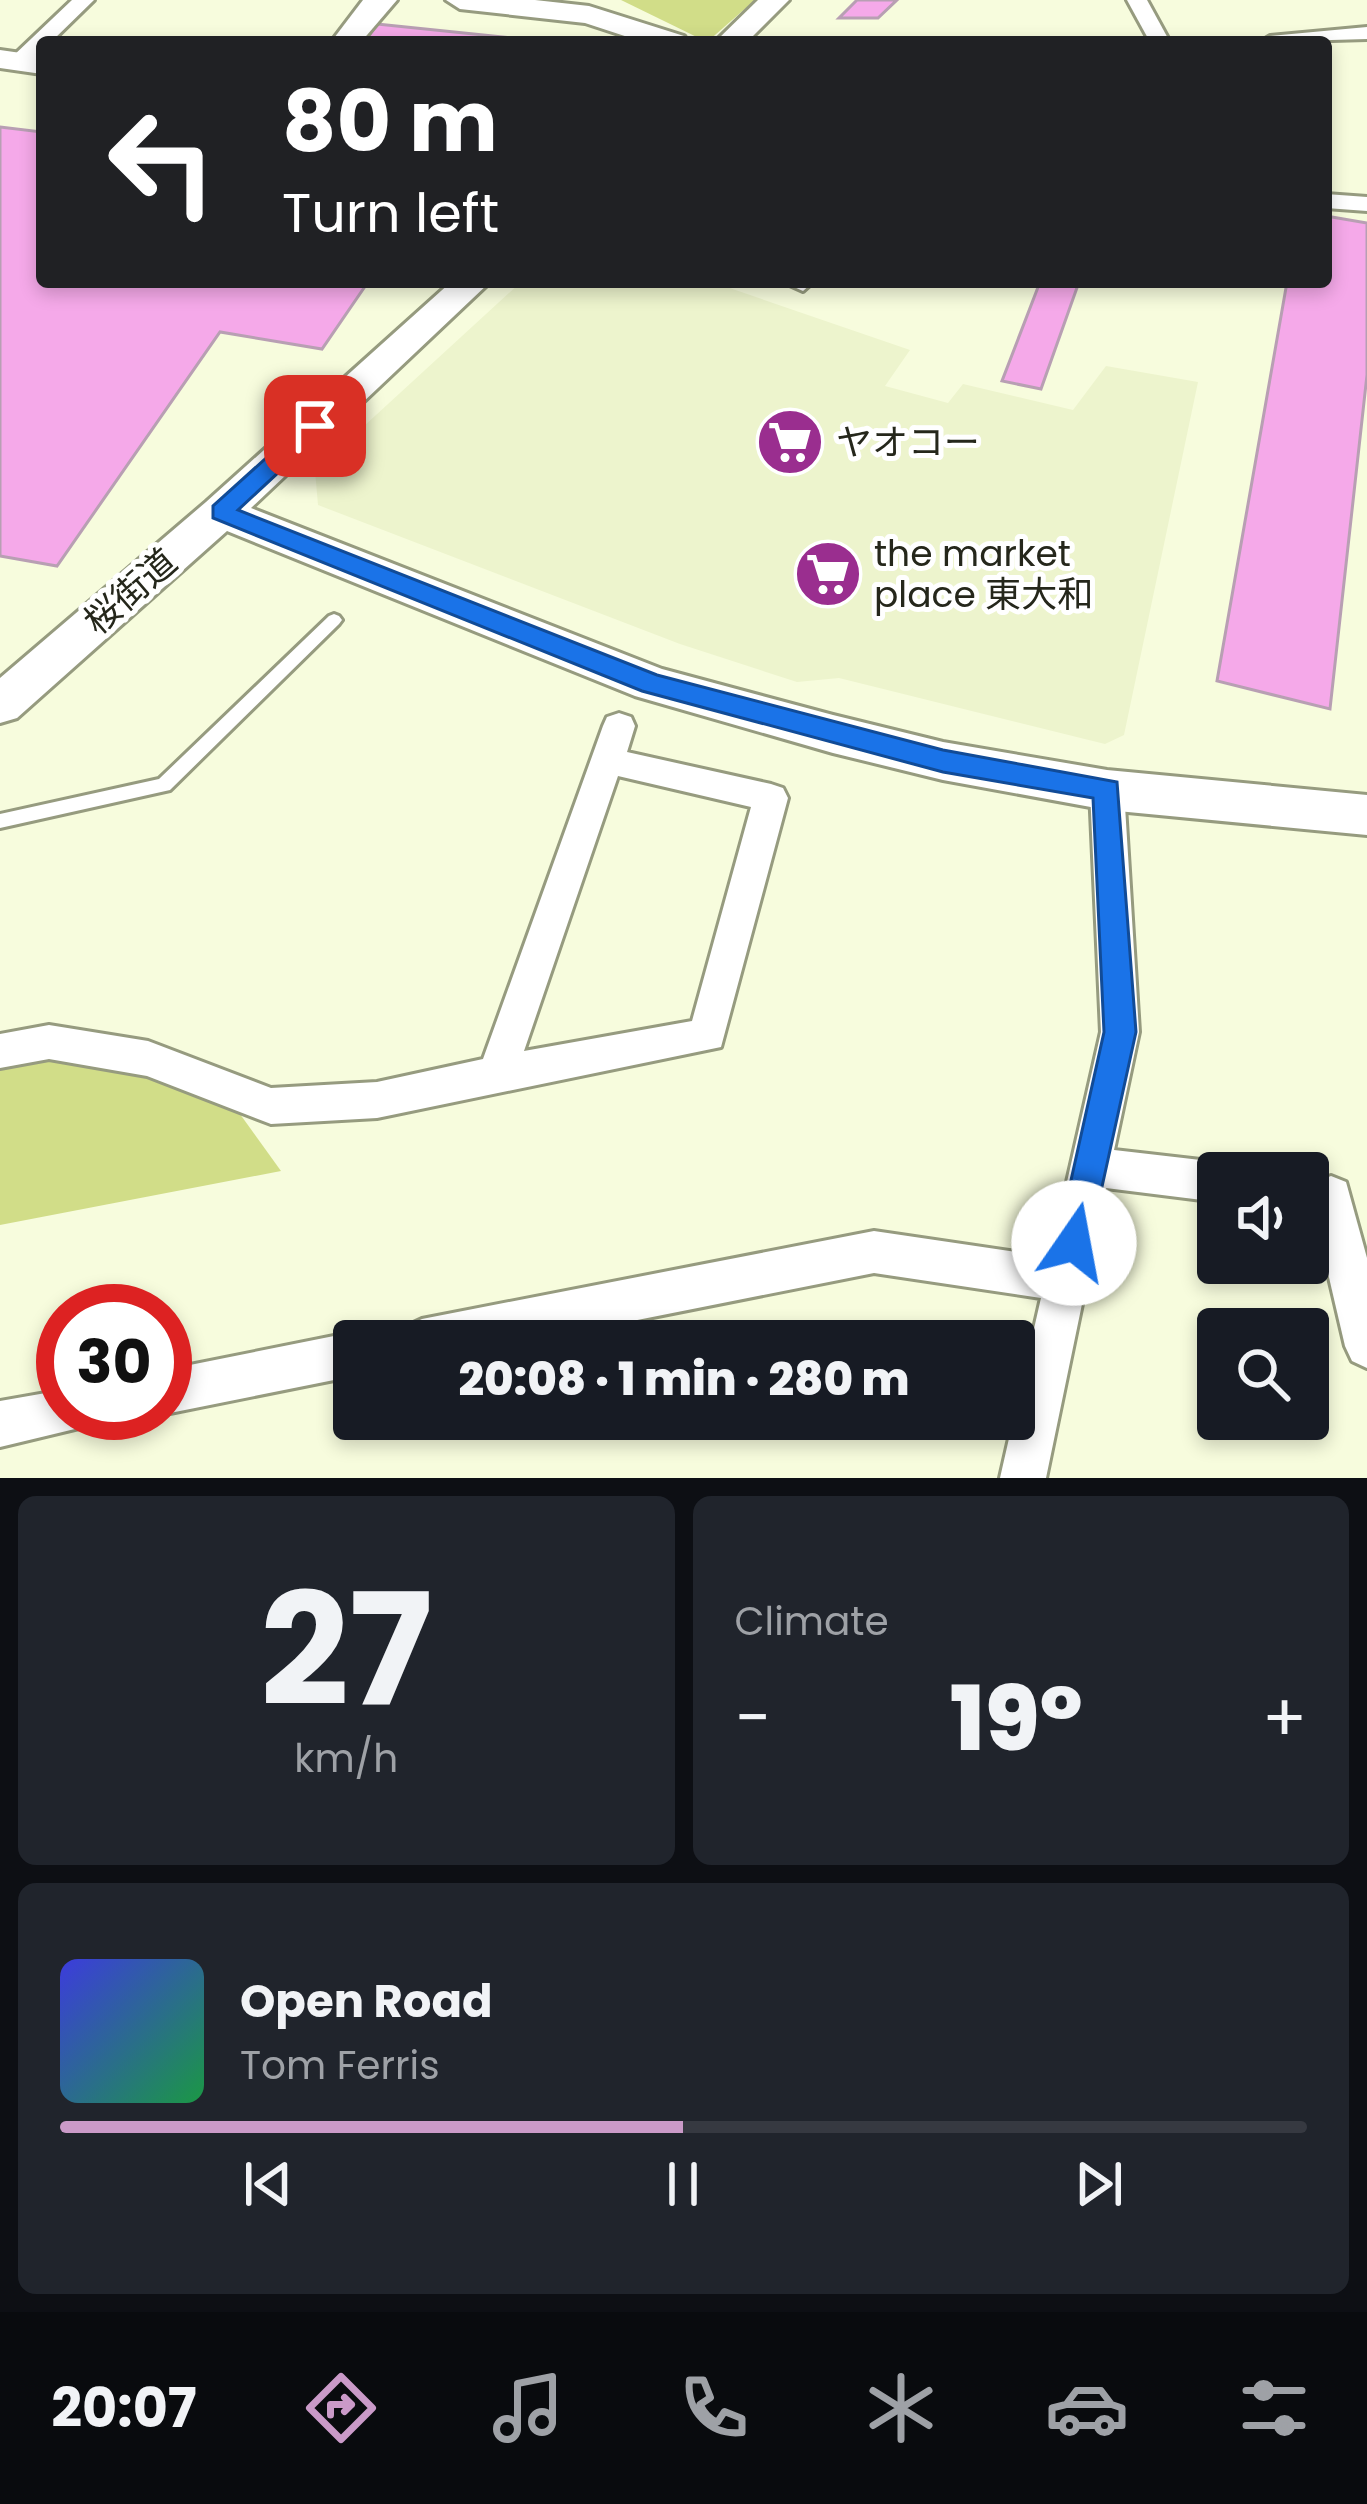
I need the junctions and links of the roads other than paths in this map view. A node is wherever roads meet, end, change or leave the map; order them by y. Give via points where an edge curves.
1 (84, 0) edge
2 (383, 0) edge
3 (460, 0) edge
4 (776, 0) edge
5 (1137, 0) edge
6 (1367, 33) edge
7 (47, 36) edge
8 (351, 36) edge
9 (654, 36) edge
10 (737, 36) edge
11 (1157, 36) edge
12 (1332, 36) edge
13 (1332, 201) edge
14 (1367, 204) edge
15 (465, 288) edge
16 (221, 512) junction
17 (334, 620) dead end
18 (0, 705) edge
19 (1107, 790) junction
20 (1367, 815) edge
21 (0, 821) edge
22 (0, 1051) edge
23 (497, 1074) junction
24 (1091, 1167) junction
25 (1197, 1180) edge
26 (1335, 1197) edge
27 (1066, 1281) junction
28 (529, 1320) edge
29 (1367, 1346) edge
30 (333, 1358) edge
31 (192, 1386) edge
32 (36, 1417) edge
33 (0, 1424) edge
34 (1023, 1478) edge

1 - 7 street
2 - 8 street
3 - 9 street via 589,15
4 - 10 street
5 - 11 street
6 - 12 street
13 - 14 street
15 - 16 street, 桜街道
16 - 18 street, 桜街道
16 - 19 street via 651,684 921,756
17 - 21 lane via 164,785
19 - 20 street
19 - 24 street via 1120,1032
22 - 23 street via 49,1042 148,1059 271,1106 377,1100
23 - 23 street via 614,743 771,798 707,1035
24 - 25 street
24 - 27 street
26 - 29 street
27 - 28 street via 874,1252
27 - 34 street
30 - 31 street
32 - 33 street

